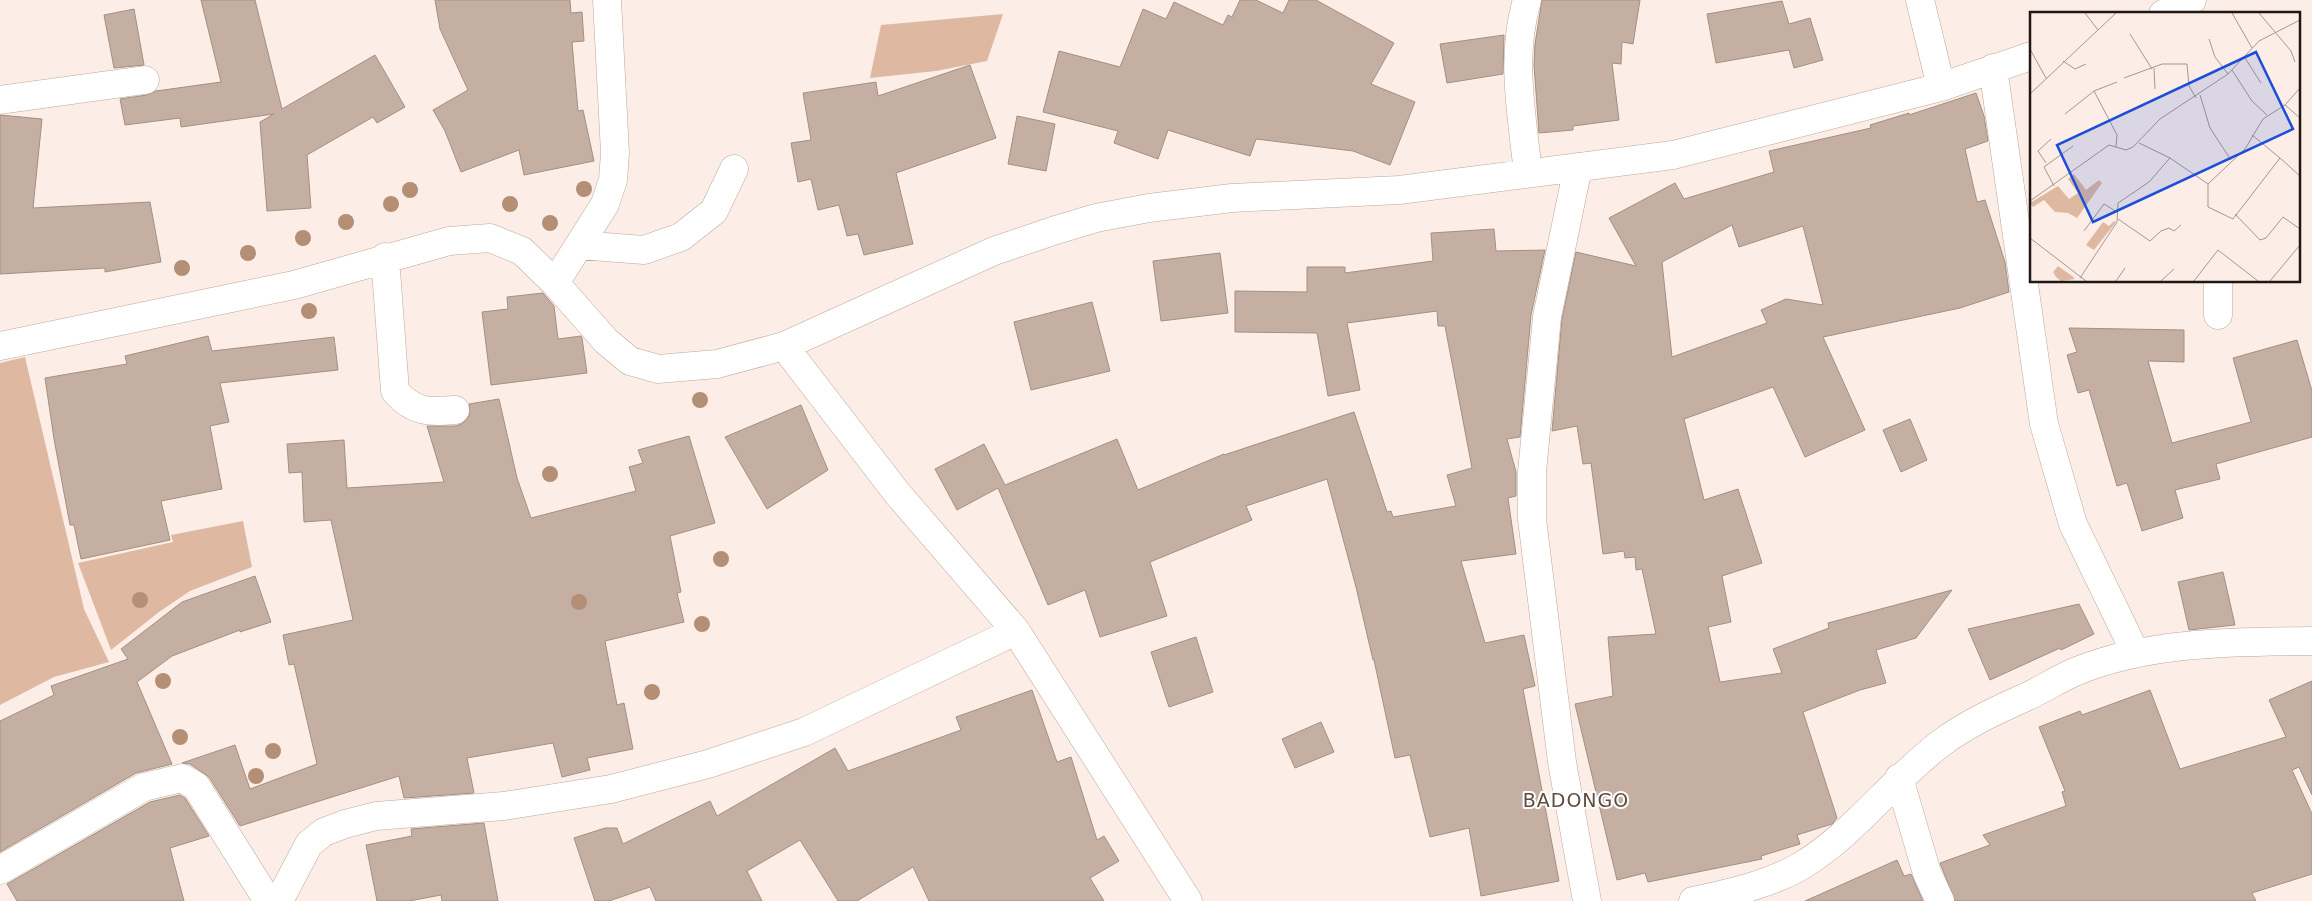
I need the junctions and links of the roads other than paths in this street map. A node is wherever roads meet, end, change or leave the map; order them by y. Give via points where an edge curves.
1 (607, 0) edge
2 (1527, 0) edge
3 (1920, 0) edge
4 (2030, 56) edge
5 (1992, 68) junction
6 (145, 80) dead end
7 (1941, 87) junction
8 (0, 100) edge
9 (1578, 167) junction
10 (734, 169) dead end
11 (1528, 173) junction
12 (579, 245) junction
13 (385, 257) junction
14 (2218, 282) edge
15 (555, 283) junction
16 (2218, 315) dead end
17 (0, 346) edge
18 (784, 346) junction
19 (456, 410) dead end
20 (1016, 631) junction
21 (2312, 641) edge
22 (2135, 652) junction
23 (1899, 778) junction
24 (0, 870) edge
25 (268, 901) edge
26 (279, 901) edge
27 (1188, 901) edge
28 (1587, 901) edge
29 (1693, 901) edge
30 (1940, 901) edge

1 - 12 street via 614,180 604,204
2 - 11 street via 1517,51
3 - 7 street
4 - 5 street
5 - 7 street
5 - 22 street via 2049,448 2073,524
6 - 8 street
7 - 9 street via 1673,155
9 - 11 street
9 - 28 street via 1547,317 1533,462 1532,519 1562,762
10 - 12 street via 714,211 681,237 644,250
11 - 18 street via 1398,190 1232,198 1096,218 994,251
12 - 15 street
13 - 15 street via 449,240 490,238 522,251
13 - 17 street via 294,284
13 - 19 street via 395,391 404,402 428,412
14 - 16 street
15 - 18 street via 606,341 630,361 658,370 717,364
18 - 20 street via 897,493
20 - 26 street via 804,732 708,764 582,794 504,806 376,816 345,824 324,832 309,844
20 - 27 street
21 - 22 street via 2230,642
22 - 23 street via 2077,671 1988,714 1941,743
23 - 29 street via 1835,840 1801,866 1739,891
23 - 30 street via 1928,873
24 - 25 street via 144,787 182,778 196,786

